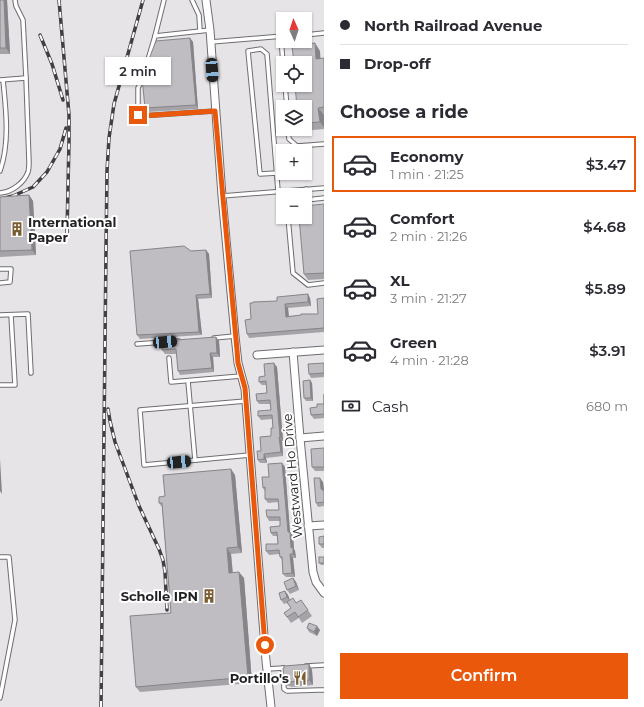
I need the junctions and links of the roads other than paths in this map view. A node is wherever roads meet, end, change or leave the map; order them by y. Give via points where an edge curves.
1 (15, 0) edge
2 (164, 0) edge
3 (192, 0) edge
4 (206, 0) edge
5 (210, 30) junction
6 (200, 31) junction
7 (324, 33) edge
8 (312, 34) edge
9 (155, 36) junction
10 (276, 37) edge
11 (211, 42) junction
12 (26, 78) junction
13 (2, 80) edge
14 (215, 111) junction
15 (289, 136) edge
16 (324, 144) edge
17 (0, 171) edge
18 (277, 172) joint
19 (324, 188) edge
20 (312, 189) edge
21 (276, 191) edge
22 (0, 193) edge
23 (222, 196) junction
24 (324, 198) edge
25 (312, 199) edge
26 (289, 224) edge
27 (0, 269) edge
28 (0, 283) edge
29 (324, 283) edge
30 (11, 314) junction
31 (0, 315) edge
32 (236, 336) junction
33 (213, 338) edge
34 (182, 340) edge
35 (137, 344) dead end
36 (324, 350) edge
37 (294, 352) junction
38 (257, 355) dead end
39 (169, 358) dead end
40 (31, 373) dead end
41 (242, 376) junction
42 (188, 381) junction
43 (0, 385) edge
44 (246, 401) junction
45 (190, 406) junction
46 (324, 436) edge
47 (300, 438) junction
48 (250, 455) junction
49 (195, 460) junction
50 (324, 525) edge
51 (308, 526) junction
52 (0, 557) edge
53 (324, 593) edge
54 (324, 665) edge
55 (304, 666) edge
56 (290, 667) edge
57 (283, 668) junction
58 (267, 669) junction
59 (324, 685) edge
60 (323, 690) edge
61 (0, 698) edge
62 (271, 707) edge

1 - 12 lane via 23,20
2 - 9 lane
3 - 6 lane via 199,15
4 - 5 street
5 - 6 lane
5 - 11 street
6 - 9 lane
7 - 8 lane
9 - 14 lane via 138,88 138,115
10 - 11 lane
11 - 14 street
12 - 13 lane
12 - 22 lane via 28,171 17,186
13 - 17 lane via 6,104 6,144
14 - 23 street
15 - 16 lane via 297,146
18 - 18 lane via 267,54 261,49 248,51 260,174
19 - 20 lane
21 - 23 lane
23 - 32 street
24 - 25 lane
26 - 29 lane via 293,273 308,285
27 - 28 lane via 11,269 10,282
30 - 31 lane
30 - 40 lane via 28,314
30 - 43 lane via 15,385
32 - 33 lane
32 - 41 street via 238,363
34 - 35 lane
36 - 37 street
37 - 38 street
37 - 47 street, Westward Ho Drive
39 - 42 lane via 171,382
41 - 42 lane
41 - 44 street
42 - 45 lane
44 - 45 lane
44 - 48 street
45 - 49 lane
45 - 49 lane via 140,410 144,465
46 - 47 street
47 - 51 street, Westward Ho Drive
48 - 49 lane
48 - 58 street
50 - 51 street
51 - 53 street, Westward Ho Drive via 312,572
52 - 61 lane via 9,556 15,620
54 - 55 lane
56 - 57 lane
57 - 58 lane
57 - 60 lane via 284,689 287,692
58 - 62 street
59 - 60 lane

